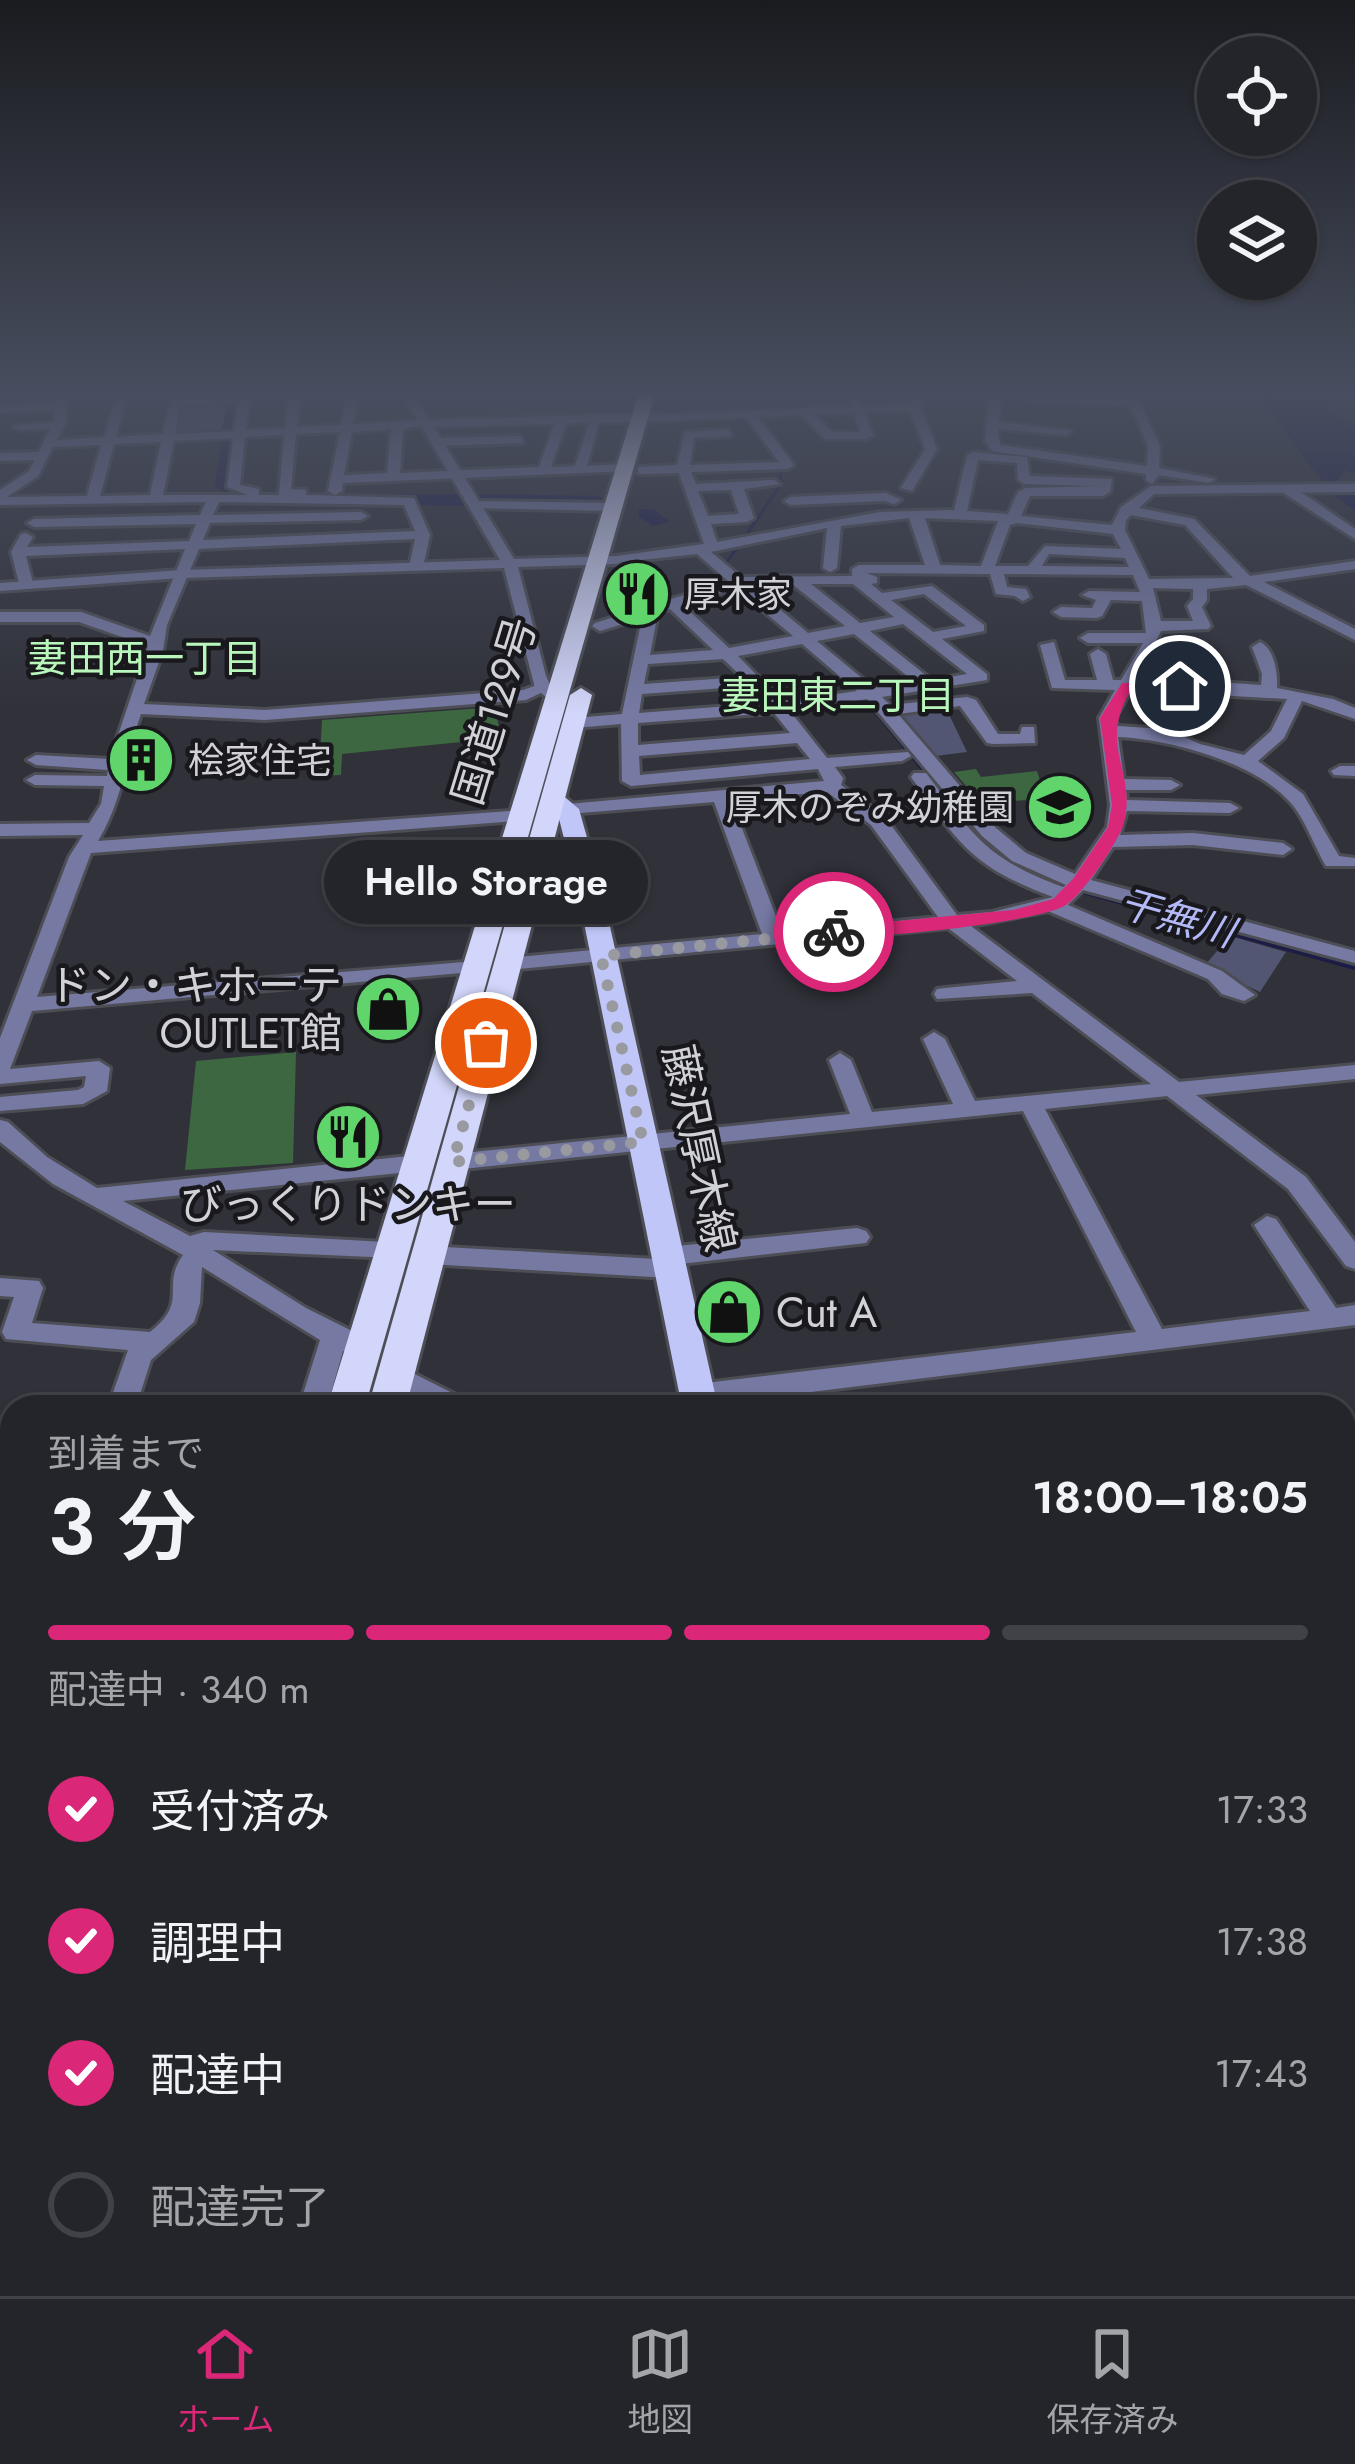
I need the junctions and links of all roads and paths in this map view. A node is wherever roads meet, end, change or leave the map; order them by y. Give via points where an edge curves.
1 (50, 500) edge
2 (221, 500) edge
3 (375, 500) edge
4 (472, 500) edge
5 (618, 500) edge
6 (625, 500) edge
7 (695, 500) edge
8 (741, 500) edge
9 (804, 500) edge
10 (963, 500) edge
11 (1021, 500) edge
12 (1138, 500) edge
13 (1308, 500) edge
14 (791, 501) dead end
15 (475, 505) junction
16 (614, 507) junction
17 (1126, 510) junction
18 (917, 514) junction
19 (416, 515) junction
20 (959, 517) junction
21 (274, 518) junction
22 (204, 519) junction
23 (702, 520) junction
24 (1009, 521) junction
25 (34, 523) junction
26 (834, 524) junction
27 (1118, 530) junction
28 (776, 534) junction
29 (423, 535) junction
30 (1355, 536) edge
31 (266, 539) junction
32 (194, 543) junction
33 (1193, 548) dead end
34 (1212, 548) junction
35 (699, 549) junction
36 (18, 551) junction
37 (776, 555) dead end
38 (608, 560) junction
39 (510, 565) junction
40 (1355, 565) edge
41 (416, 567) junction
42 (830, 568) dead end
43 (934, 570) junction
44 (991, 570) junction
45 (182, 574) junction
46 (1139, 576) junction
47 (796, 580) junction
48 (1249, 581) junction
49 (732, 583) junction
50 (26, 584) junction
51 (867, 585) junction
52 (1200, 585) junction
53 (0, 587) edge
54 (671, 603) junction
55 (1020, 603) dead end
56 (970, 606) dead end
57 (651, 611) junction
58 (1073, 613) dead end
59 (0, 617) edge
60 (907, 620) junction
61 (975, 624) junction
62 (600, 626) junction
63 (858, 629) junction
64 (1154, 632) junction
65 (931, 637) junction
66 (1088, 638) dead end
67 (1354, 638) edge
68 (798, 640) junction
69 (155, 644) junction
70 (1048, 645) dead end
71 (1260, 647) dead end
72 (724, 654) junction
73 (1103, 658) dead end
74 (642, 660) junction
75 (1200, 662) dead end
76 (755, 681) junction
77 (1098, 685) junction
78 (1126, 686) junction
79 (931, 687) junction
80 (1211, 687) junction
81 (636, 690) junction
82 (550, 693) junction
83 (1269, 693) junction
84 (862, 696) junction
85 (1295, 698) junction
86 (781, 707) junction
87 (135, 709) junction
88 (1351, 710) edge
89 (885, 712) junction
90 (629, 720) junction
91 (574, 723) junction
92 (1108, 725) junction
93 (802, 736) junction
94 (1029, 738) dead end
95 (631, 751) junction
96 (902, 756) junction
97 (1247, 761) junction
98 (36, 770) dead end
99 (115, 773) junction
100 (828, 776) junction
101 (1117, 784) junction
102 (1171, 784) dead end
103 (720, 794) junction
104 (561, 802) junction
105 (1119, 805) junction
106 (1230, 808) dead end
107 (523, 816) junction
108 (0, 830) edge
109 (96, 830) junction
110 (1106, 841) junction
111 (83, 848) junction
112 (1283, 848) dead end
113 (1307, 861) dead end
114 (520, 886) junction
115 (1069, 892) junction
116 (591, 902) junction
117 (951, 921) junction
118 (774, 938) junction
119 (601, 956) junction
120 (1355, 957) edge
121 (492, 966) junction
122 (1039, 986) junction
123 (945, 994) dead end
124 (1244, 994) dead end
125 (23, 1005) junction
126 (931, 1045) dead end
127 (840, 1060) dead end
128 (0, 1067) edge
129 (1355, 1072) edge
130 (0, 1077) edge
131 (1170, 1089) junction
132 (1031, 1104) junction
133 (968, 1110) junction
134 (864, 1120) junction
135 (1, 1124) edge
136 (643, 1142) junction
137 (453, 1162) junction
138 (419, 1163) junction
139 (96, 1196) junction
140 (1269, 1235) dead end
141 (857, 1237) dead end
142 (192, 1249) junction
143 (394, 1250) junction
144 (428, 1255) junction
145 (1355, 1260) edge
146 (669, 1262) junction
147 (0, 1287) edge
148 (1342, 1316) edge
149 (8, 1332) edge
150 (1154, 1340) junction
151 (152, 1342) junction
152 (379, 1383) edge
153 (126, 1395) edge
154 (346, 1395) edge
155 (416, 1395) edge
156 (698, 1395) edge
157 (744, 1395) edge

1 - 25 street
2 - 22 street
3 - 19 street via 409,502
4 - 15 street
5 - 16 highway, 国道129号
6 - 38 highway, 国道129号
7 - 23 street
8 - 23 street via 747,518
9 - 14 street
10 - 20 street
11 - 24 street
12 - 17 street
13 - 30 street
15 - 16 street
15 - 39 street
16 - 38 highway, 国道129号
17 - 27 street
17 - 34 street via 1189,522
18 - 20 street
18 - 26 street
18 - 43 street
19 - 21 street
19 - 29 street
20 - 24 street
21 - 22 street
21 - 31 street
22 - 25 street
22 - 32 street
23 - 35 street
24 - 27 street
24 - 44 street
25 - 36 street
26 - 28 street
26 - 42 street
27 - 46 street
28 - 35 street
28 - 37 street
29 - 31 street
29 - 41 street
31 - 32 street
32 - 36 street
32 - 45 street
33 - 34 street
34 - 48 street
35 - 38 street
35 - 49 street
36 - 50 street
38 - 39 street
38 - 62 highway, 国道129号
38 - 82 highway, 国道129号
39 - 41 street
39 - 82 street
40 - 48 street
41 - 45 street
43 - 44 street
43 - 51 street via 859,569
44 - 46 street
44 - 55 street via 1001,591 1021,592
45 - 50 street
45 - 69 street
46 - 52 street
46 - 58 street via 1097,595 1097,613
46 - 64 street
47 - 49 street
47 - 51 street
47 - 63 street
48 - 52 street
48 - 67 street
49 - 54 street
49 - 68 street
50 - 53 street
51 - 60 street
51 - 61 street via 927,589
52 - 64 street via 1194,606 1203,626
54 - 57 street
54 - 72 street
56 - 61 street
57 - 62 street
57 - 74 street
59 - 69 street via 81,617
60 - 63 street
60 - 65 street
61 - 65 street via 980,628
62 - 91 highway, 国道129号
63 - 68 street
63 - 79 street
64 - 66 street
64 - 78 street
65 - 79 street via 982,676
68 - 72 street
68 - 84 street
69 - 87 street
70 - 77 street via 1058,685
71 - 83 street
72 - 74 street
72 - 76 street
73 - 77 street
74 - 81 street
75 - 80 street
76 - 81 street
76 - 86 street
77 - 78 street
77 - 92 street
78 - 80 street
78 - 92 street
79 - 84 street
80 - 83 street
81 - 90 street
82 - 87 street via 265,715
82 - 107 highway, 国道129号
83 - 85 street
84 - 86 street
84 - 89 street
84 - 96 street
85 - 88 street
85 - 97 street via 1278,734
86 - 90 street
86 - 93 street
87 - 99 street
89 - 94 street via 961,701 974,706 980,730 993,739
89 - 115 street via 1004,846
90 - 91 street
90 - 95 street
91 - 104 highway, 国道129号
92 - 97 street
92 - 101 street
93 - 95 street
93 - 100 street
95 - 100 street via 635,782
96 - 100 street
96 - 115 street via 974,849 1012,875
97 - 113 street via 1297,798 1341,862
98 - 99 street
99 - 109 street
100 - 103 street
100 - 117 street via 878,821
101 - 102 street
101 - 105 street
103 - 104 street
103 - 118 street
104 - 114 highway, 国道129号
104 - 116 main road, 藤沢厚木線
105 - 106 street
105 - 110 street
107 - 111 street
107 - 114 highway, 国道129号
108 - 109 street
109 - 111 street
110 - 112 street
110 - 115 street
111 - 125 street
114 - 116 main road
114 - 121 highway, 国道129号
115 - 117 street
115 - 120 street
115 - 124 street
116 - 119 main road, 藤沢厚木線
117 - 118 street
117 - 122 street
118 - 119 street
119 - 121 street
119 - 136 main road, 藤沢厚木線
121 - 125 street
121 - 137 highway, 国道129号
121 - 138 highway, 国道129号
122 - 123 street
122 - 131 street
125 - 128 street
126 - 133 street
127 - 134 street
129 - 131 street
130 - 135 street via 99,1068 95,1091
131 - 132 street
131 - 145 street via 1310,1195
132 - 133 street
132 - 150 street
133 - 134 street
134 - 136 street
135 - 139 street via 20,1149
136 - 137 street
136 - 146 main road, 藤沢厚木線
137 - 144 highway, 国道129号
138 - 139 street
138 - 143 highway, 国道129号
139 - 142 street
140 - 148 street
141 - 146 street
142 - 143 street via 204,1241
142 - 151 street via 181,1322
142 - 152 street
143 - 152 highway, 国道129号
144 - 146 street
144 - 152 highway, 国道129号
146 - 156 main road, 藤沢厚木線
147 - 149 street via 30,1288
148 - 150 street
149 - 151 street
150 - 157 street
151 - 153 street
152 - 154 street
152 - 155 street

